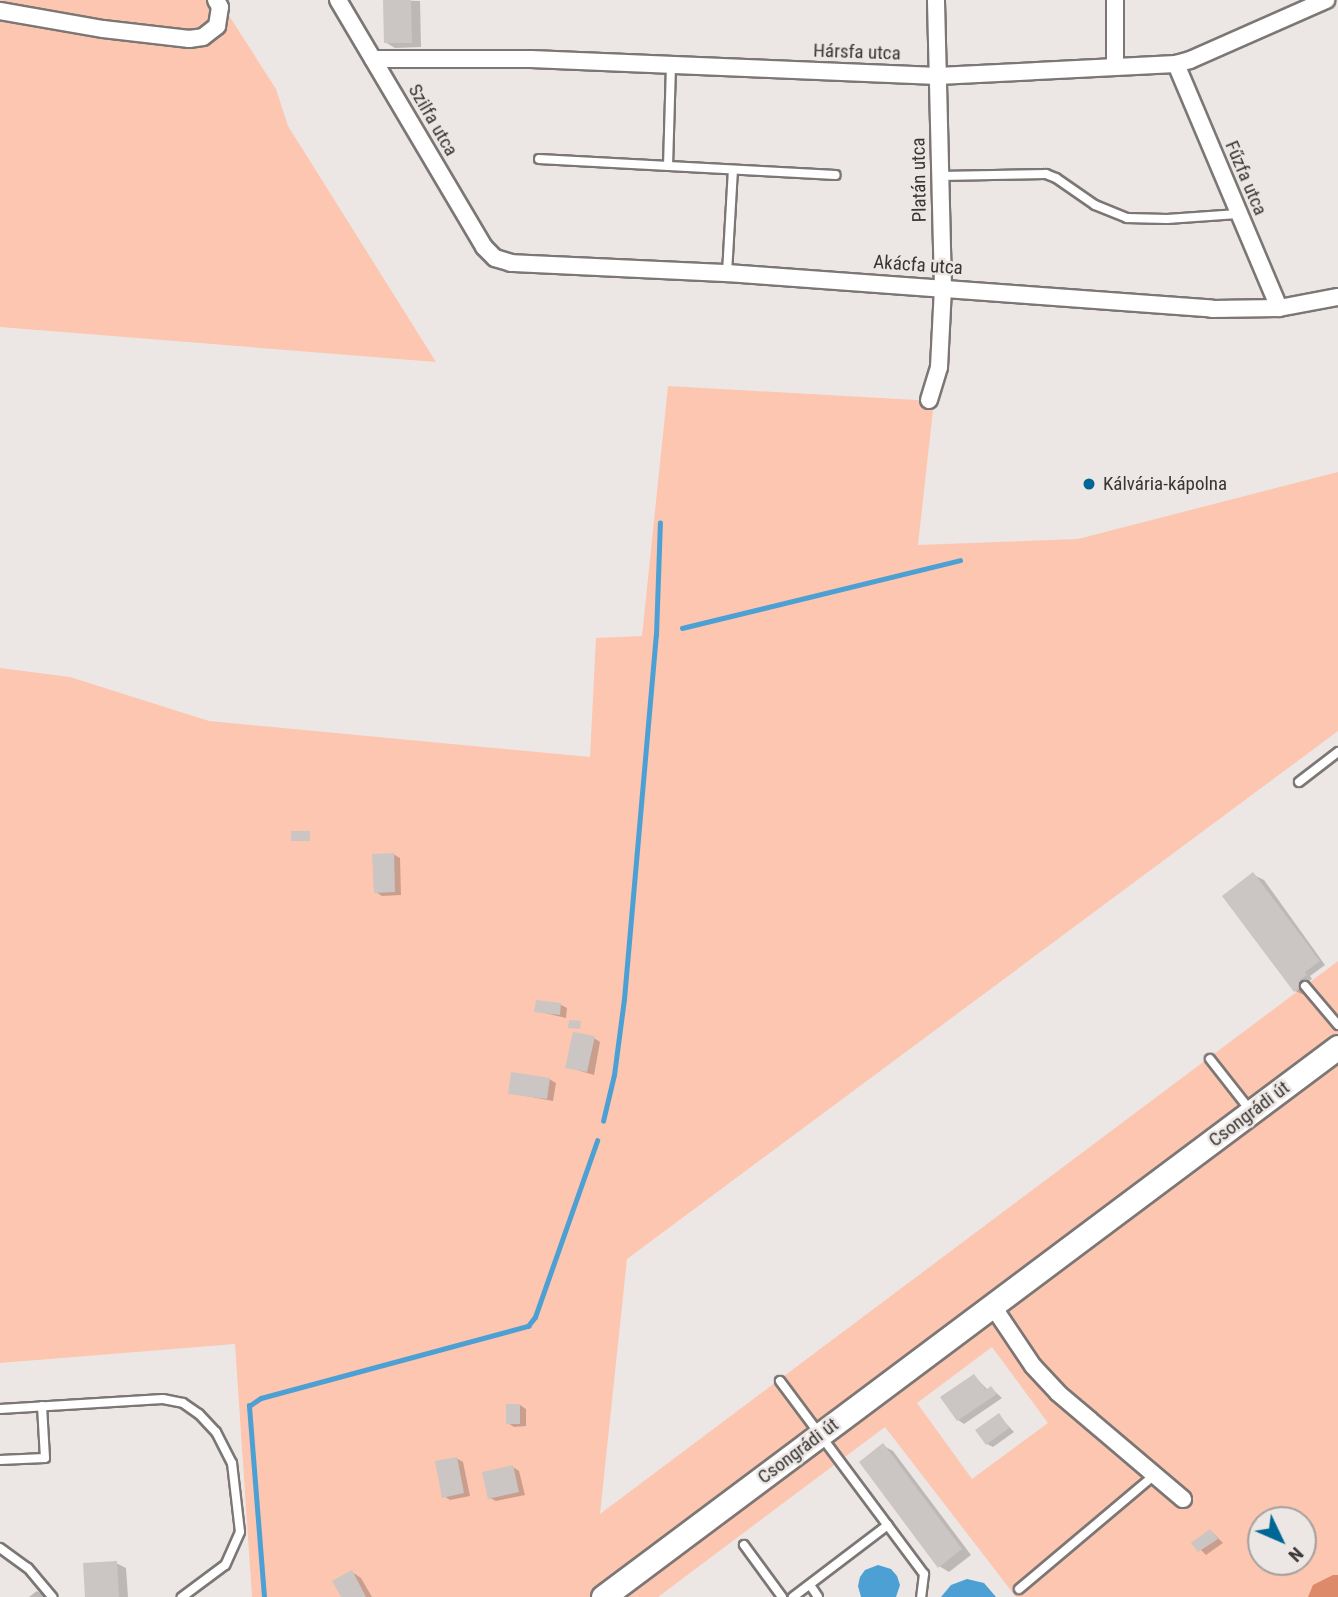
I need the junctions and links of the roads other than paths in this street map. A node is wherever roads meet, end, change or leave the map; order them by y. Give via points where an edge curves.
1 (216, 0) edge
2 (338, 0) edge
3 (936, 0) edge
4 (1115, 0) edge
5 (1326, 0) edge
6 (0, 11) edge
7 (373, 59) junction
8 (1176, 64) junction
9 (671, 65) junction
10 (1115, 67) junction
11 (938, 76) junction
12 (539, 159) dead end
13 (668, 166) junction
14 (733, 170) junction
15 (835, 175) dead end
16 (940, 176) junction
17 (1238, 214) junction
18 (495, 258) joint
19 (727, 273) junction
20 (943, 288) junction
21 (1338, 297) edge
22 (1279, 307) junction
23 (929, 400) dead end
24 (1338, 752) edge
25 (1299, 782) dead end
26 (1305, 986) dead end
27 (1338, 1025) edge
28 (1338, 1047) edge
29 (1210, 1059) dead end
30 (1252, 1112) junction
31 (992, 1305) junction
32 (780, 1381) dead end
33 (42, 1406) junction
34 (0, 1409) edge
35 (821, 1434) junction
36 (0, 1460) edge
37 (1153, 1476) junction
38 (1183, 1499) dead end
39 (888, 1525) junction
40 (744, 1545) dead end
41 (0, 1548) edge
42 (810, 1585) junction
43 (1019, 1589) dead end
44 (52, 1597) edge
45 (182, 1597) edge
46 (603, 1597) edge
47 (782, 1597) edge
48 (793, 1597) edge
49 (818, 1597) edge
50 (921, 1597) edge

1 - 6 street via 220,7 217,26 203,37 189,39
2 - 7 street, Szilfa utca
3 - 11 street, Platán utca
4 - 10 street
5 - 8 street, Hársfa utca
7 - 9 street, Hársfa utca
7 - 18 street, Szilfa utca via 484,247
8 - 10 street, Hársfa utca
8 - 17 street, Fűzfa utca
9 - 11 street, Hársfa utca
9 - 13 lane
10 - 11 street, Hársfa utca
11 - 16 street, Platán utca
12 - 13 lane
13 - 14 lane
14 - 15 lane
14 - 19 lane
16 - 17 lane via 1046,174 1109,213 1127,218
16 - 20 street, Platán utca
17 - 22 street, Fűzfa utca
18 - 19 street, Akácfa utca via 511,263
19 - 20 street, Akácfa utca
20 - 22 street, Akácfa utca via 1212,309
20 - 23 street, Platán utca via 939,366
21 - 22 street, Akácfa utca
24 - 25 lane
26 - 27 lane
28 - 30 main road, Csongrádi út
29 - 30 lane
30 - 31 main road, Csongrádi út
31 - 35 main road, Csongrádi út
31 - 37 street via 1033,1366 1058,1393
32 - 35 lane
33 - 34 lane
33 - 36 lane via 45,1458
33 - 45 lane via 175,1401 191,1407 216,1432 232,1463 240,1532 225,1565
35 - 39 lane
35 - 46 main road, Csongrádi út
37 - 38 street
37 - 43 lane
39 - 42 lane
39 - 50 lane via 924,1574
40 - 47 lane
41 - 44 lane via 35,1574
42 - 48 lane
42 - 49 lane

